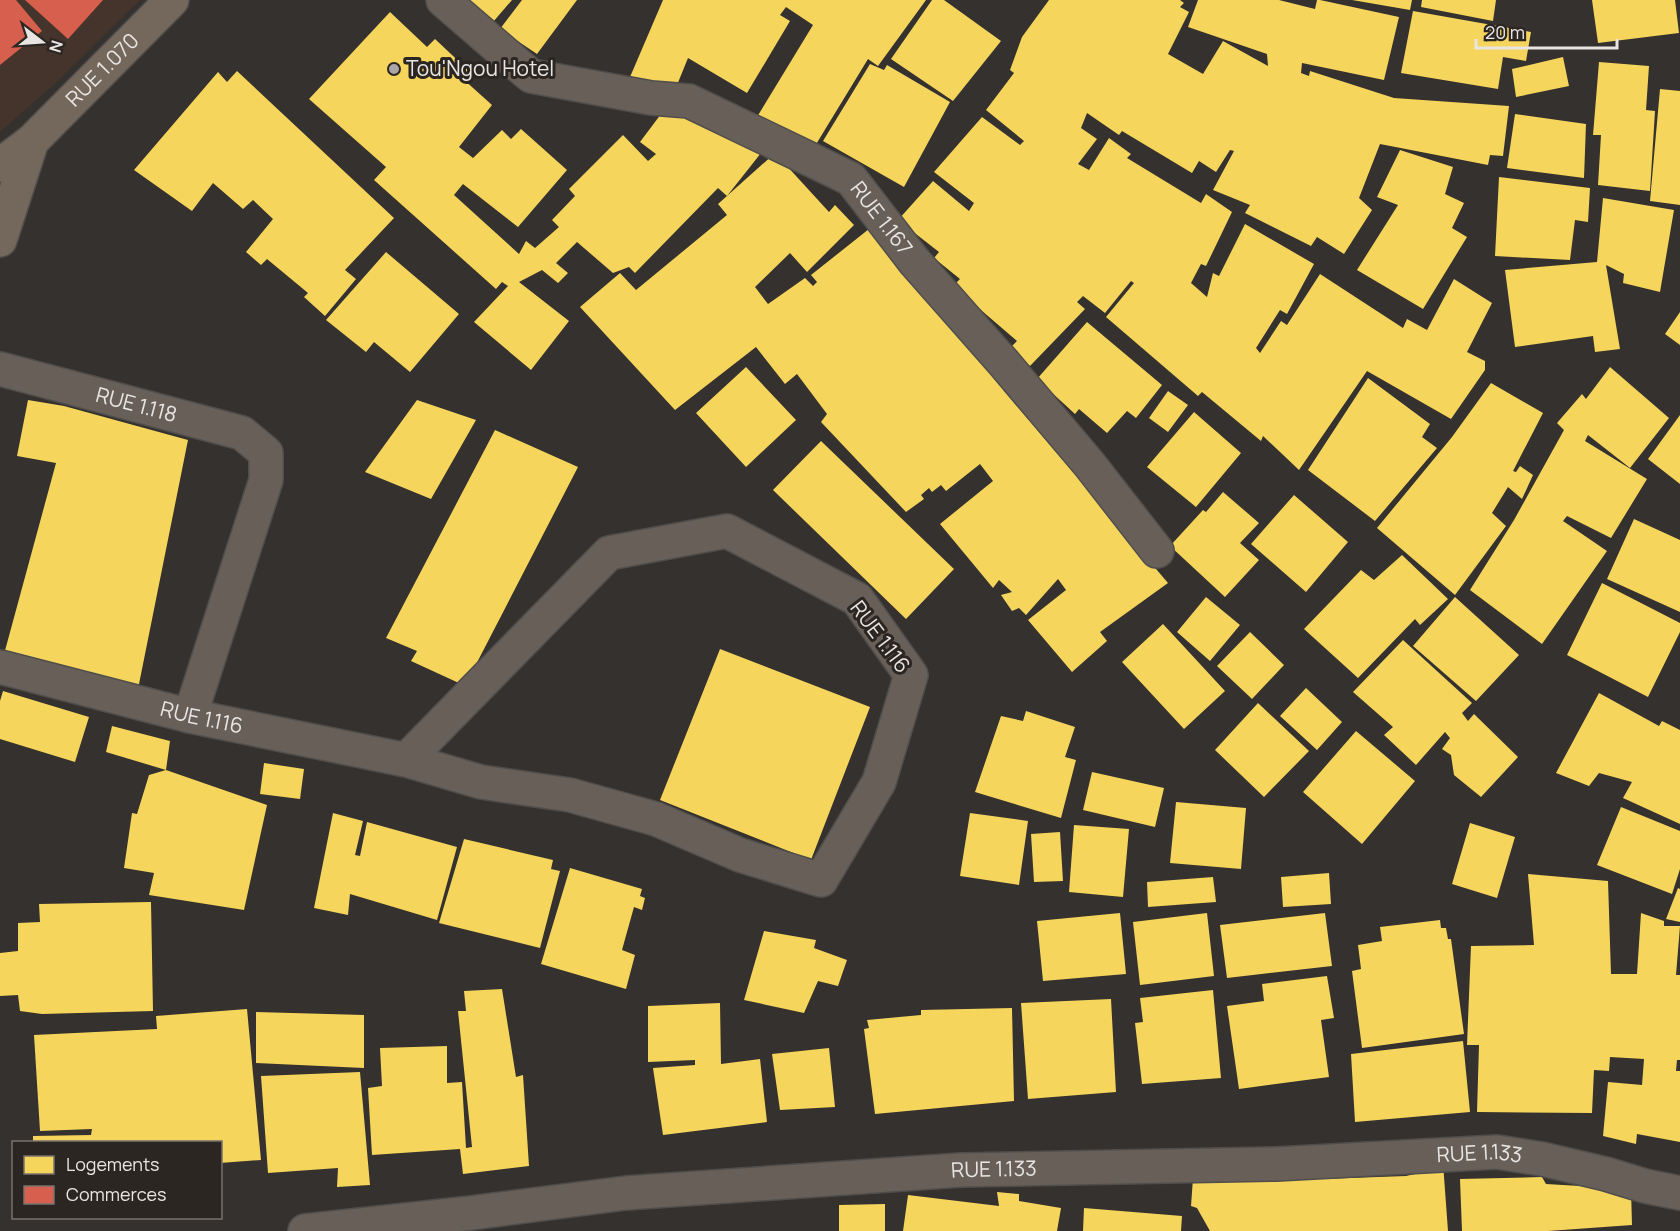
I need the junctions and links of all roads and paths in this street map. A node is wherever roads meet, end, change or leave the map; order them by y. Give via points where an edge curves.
1 (172, 0) edge
2 (443, 0) edge
3 (32, 141) junction
4 (0, 165) edge
5 (0, 240) edge
6 (0, 369) edge
7 (1157, 551) dead end
8 (0, 668) edge
9 (190, 716) junction
10 (406, 760) junction
11 (1680, 1193) edge
12 (305, 1231) edge

1 - 3 main road, RUE 1.070
2 - 7 street, RUE 1.167 via 531,76 689,101 851,179 914,261 1061,431
3 - 4 main road, RUE 1.070
3 - 5 main road
6 - 9 street, RUE 1.118 via 242,433 266,453 266,480
8 - 9 street, RUE 1.116
9 - 10 street, RUE 1.116
10 - 10 street, RUE 1.116 via 481,782 570,795 656,819 740,855 821,880 879,782 911,675 857,599 727,531 609,553
11 - 12 street, RUE 1.133 via 1542,1159 1497,1152 1276,1164 961,1170 626,1193

